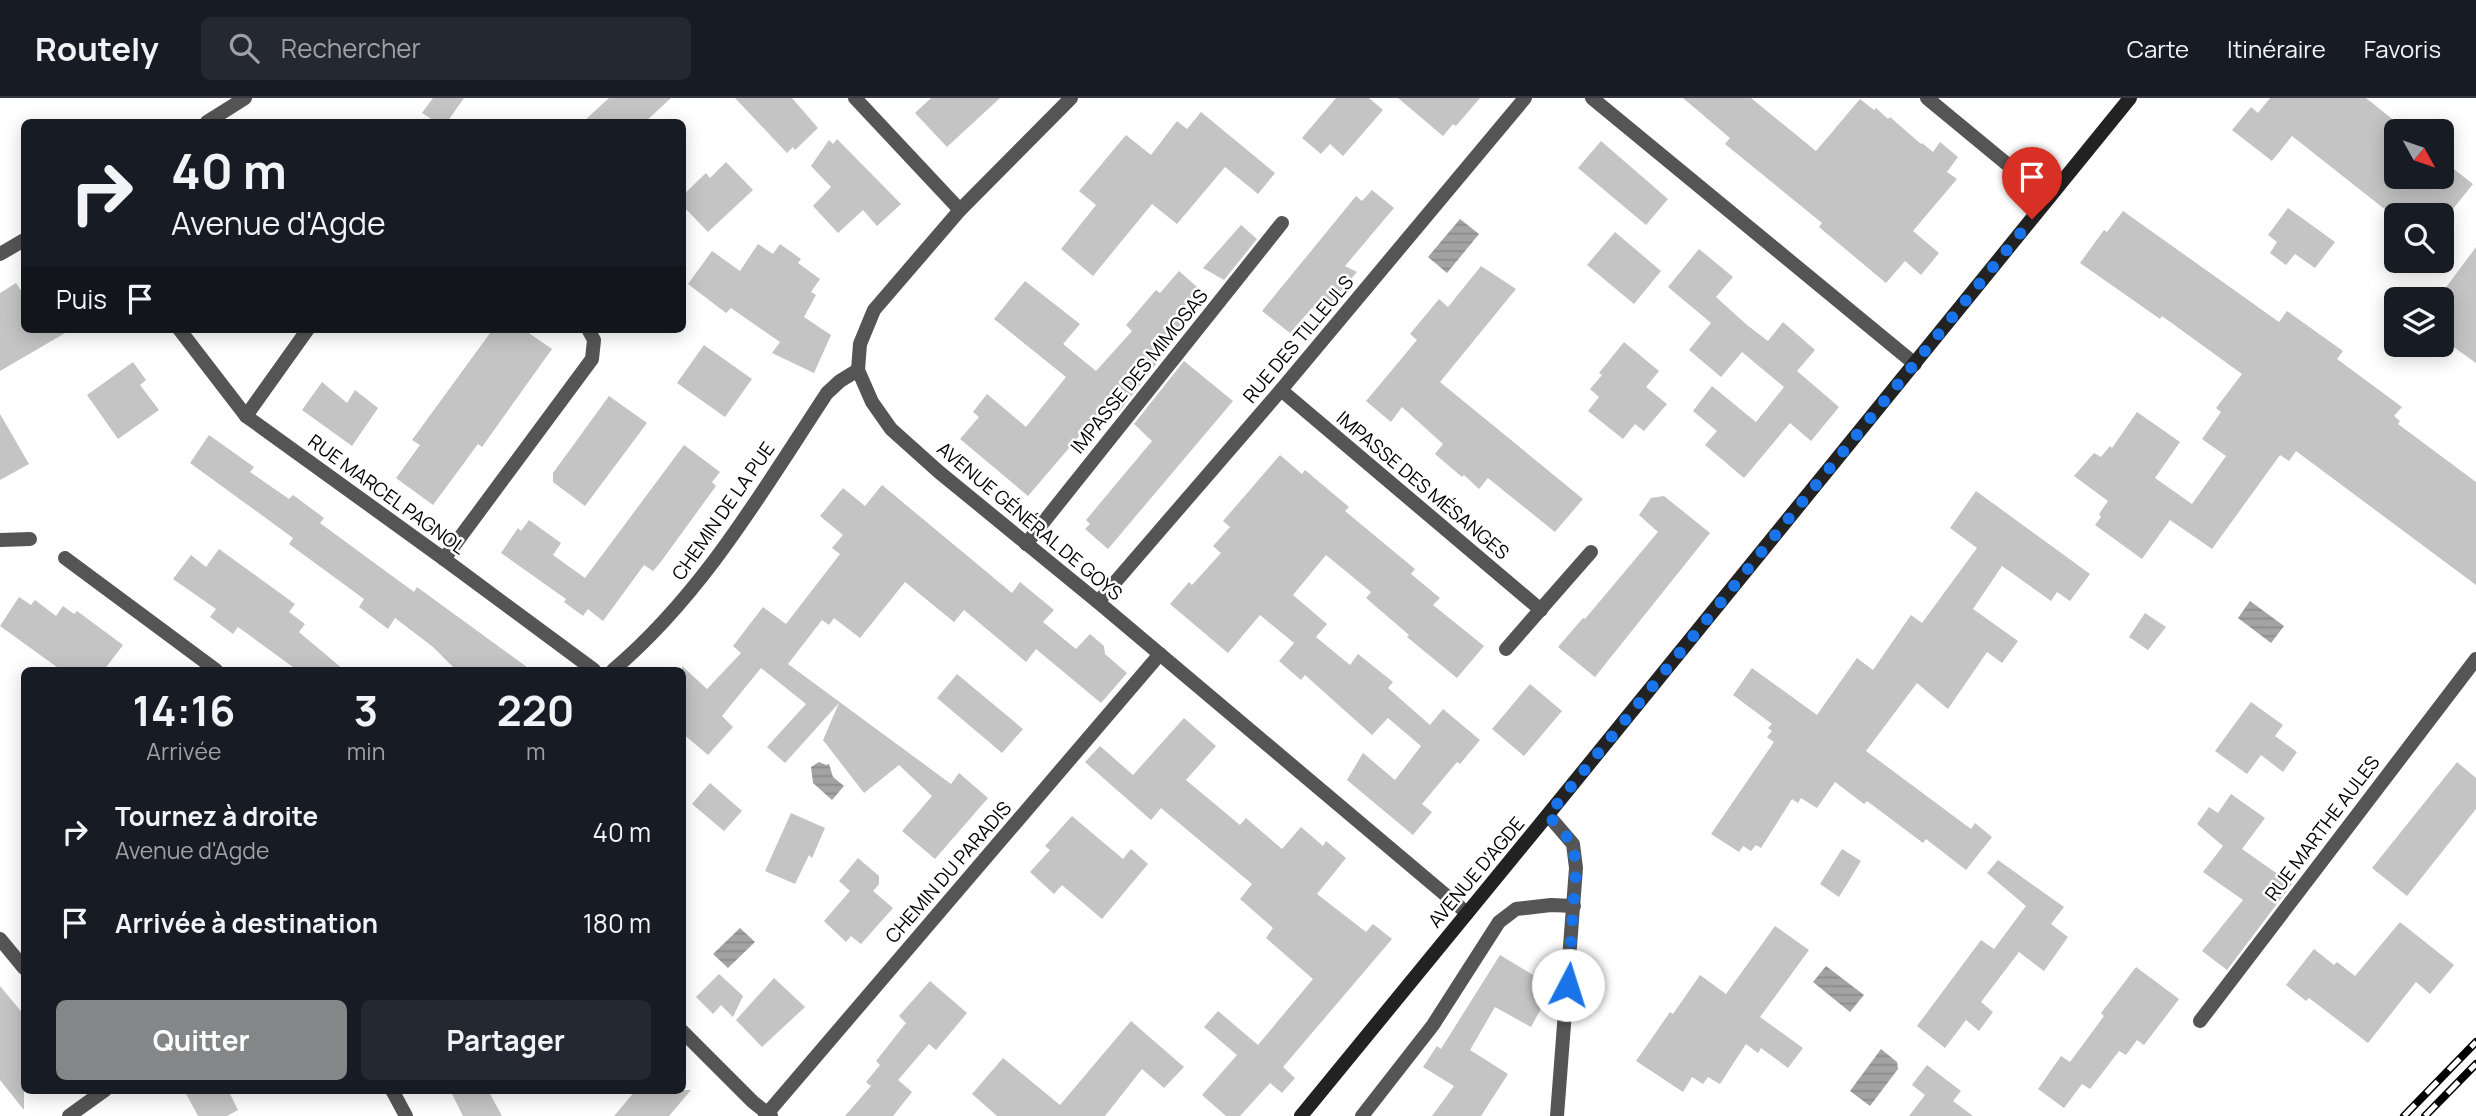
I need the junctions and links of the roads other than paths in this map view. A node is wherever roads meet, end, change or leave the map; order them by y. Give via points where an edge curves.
1 (245, 98) edge
2 (855, 98) edge
3 (1071, 98) edge
4 (1525, 98) edge
5 (1592, 98) edge
6 (1927, 98) edge
7 (2130, 98) edge
8 (213, 119) edge
9 (2048, 198) junction
10 (960, 210) junction
11 (1282, 223) dead end
12 (21, 242) edge
13 (0, 254) edge
14 (182, 333) edge
15 (305, 333) edge
16 (590, 333) edge
17 (1915, 364) junction
18 (858, 370) junction
19 (1281, 390) junction
20 (246, 416) junction
21 (30, 538) dead end
22 (0, 540) edge
23 (1026, 544) junction
24 (1591, 552) dead end
25 (65, 558) dead end
26 (444, 559) junction
27 (1098, 602) junction
28 (1541, 610) junction
29 (1506, 649) dead end
30 (1160, 654) junction
31 (2476, 659) edge
32 (212, 667) edge
33 (590, 667) edge
34 (617, 667) edge
35 (1548, 815) junction
36 (1574, 906) junction
37 (1467, 913) junction
38 (0, 939) edge
39 (21, 964) edge
40 (2200, 1021) dead end
41 (686, 1035) edge
42 (99, 1094) edge
43 (394, 1094) edge
44 (768, 1115) edge
45 (69, 1116) edge
46 (406, 1116) edge
47 (1301, 1116) edge
48 (1362, 1116) edge
49 (1558, 1116) edge

1 - 8 street
2 - 10 street
3 - 10 street
4 - 19 street, RUE DES TILLEULS
5 - 17 street
6 - 9 street
7 - 9 main road, AVENUE D'AGDE
9 - 17 main road, AVENUE D'AGDE
10 - 18 street via 874,310 860,344
11 - 23 street, IMPASSE DES MIMOSAS
12 - 13 street
14 - 20 street, RUE MARCEL PAGNOL
15 - 20 street
16 - 26 street via 592,359
17 - 35 main road, AVENUE D'AGDE
18 - 23 street, AVENUE GÉNÉRAL DE GOYS via 891,429
18 - 34 street, CHEMIN DE LA PUE via 827,393 743,521 679,606
19 - 27 street, RUE DES TILLEULS
19 - 28 street, IMPASSE DES MÉSANGES
20 - 26 street, RUE MARCEL PAGNOL
21 - 22 street
23 - 27 street, AVENUE GÉNÉRAL DE GOYS
24 - 28 street
25 - 32 street
26 - 33 street, RUE MARCEL PAGNOL
27 - 30 street, AVENUE GÉNÉRAL DE GOYS
28 - 29 street
30 - 37 street, AVENUE GÉNÉRAL DE GOYS
30 - 44 street, CHEMIN DU PARADIS
31 - 40 street, RUE MARTHE AULES
35 - 36 street via 1573,844
35 - 37 main road, AVENUE D'AGDE
36 - 48 street via 1516,909 1499,922 1433,1025
36 - 49 street
37 - 47 main road, AVENUE D'AGDE
38 - 39 street
41 - 44 street
42 - 45 street
43 - 46 street

